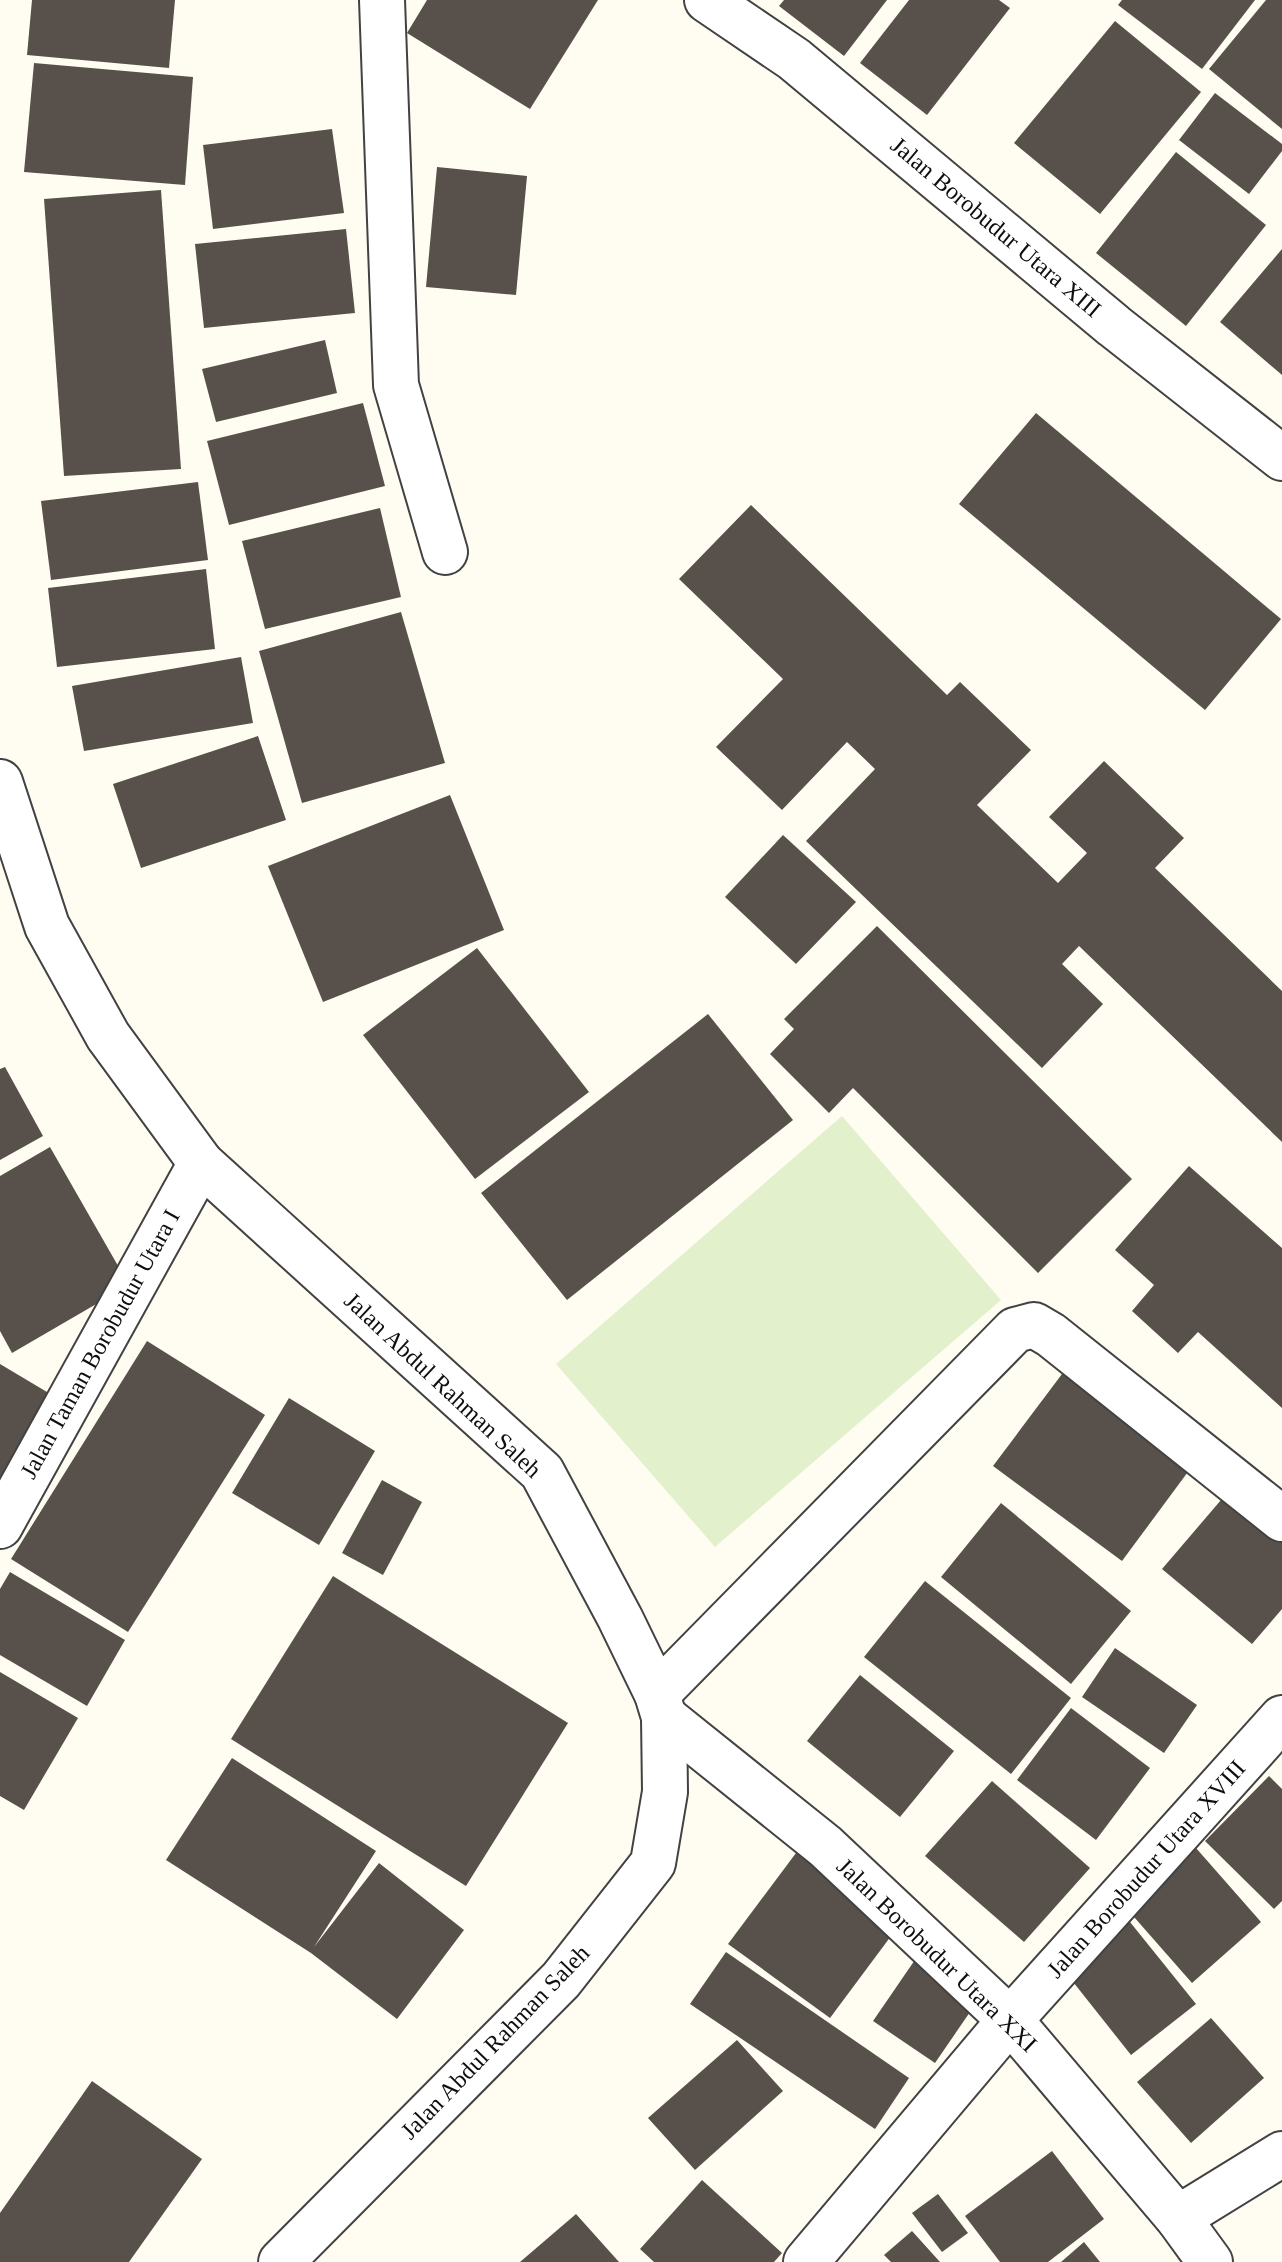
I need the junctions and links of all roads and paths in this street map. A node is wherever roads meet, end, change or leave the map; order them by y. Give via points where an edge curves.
1 (382, 0) edge
2 (707, 0) edge
3 (1282, 458) edge
4 (445, 552) dead end
5 (0, 782) edge
6 (12, 860) edge
7 (201, 1163) junction
8 (1282, 1519) edge
9 (0, 1526) edge
10 (661, 1706) junction
11 (1282, 1718) edge
12 (1010, 2020) junction
13 (1282, 2154) edge
14 (1178, 2218) junction
15 (281, 2262) edge
16 (806, 2262) edge
17 (1210, 2262) edge

1 - 4 street via 396,385
2 - 3 street, Jalan Borobudur Utara XIII via 794,59 1114,326
5 - 6 street, Jalan Abdul Rahman Saleh
6 - 7 street, Jalan Abdul Rahman Saleh via 108,1036
7 - 9 street, Jalan Taman Borobudur Utara I
7 - 10 street, Jalan Abdul Rahman Saleh via 542,1472
8 - 10 street via 1051,1335 1034,1325 1015,1330
10 - 12 street, Jalan Borobudur Utara XXI via 825,1846
10 - 15 street, Jalan Abdul Rahman Saleh via 665,1792 653,1863 561,1980
11 - 12 street, Jalan Borobudur Utara XVIII
12 - 14 street, Jalan Borobudur Utara XXI
12 - 16 street, Jalan Borobudur Utara XVIII
13 - 14 street
14 - 17 street, Jalan Borobudur Utara XXI

